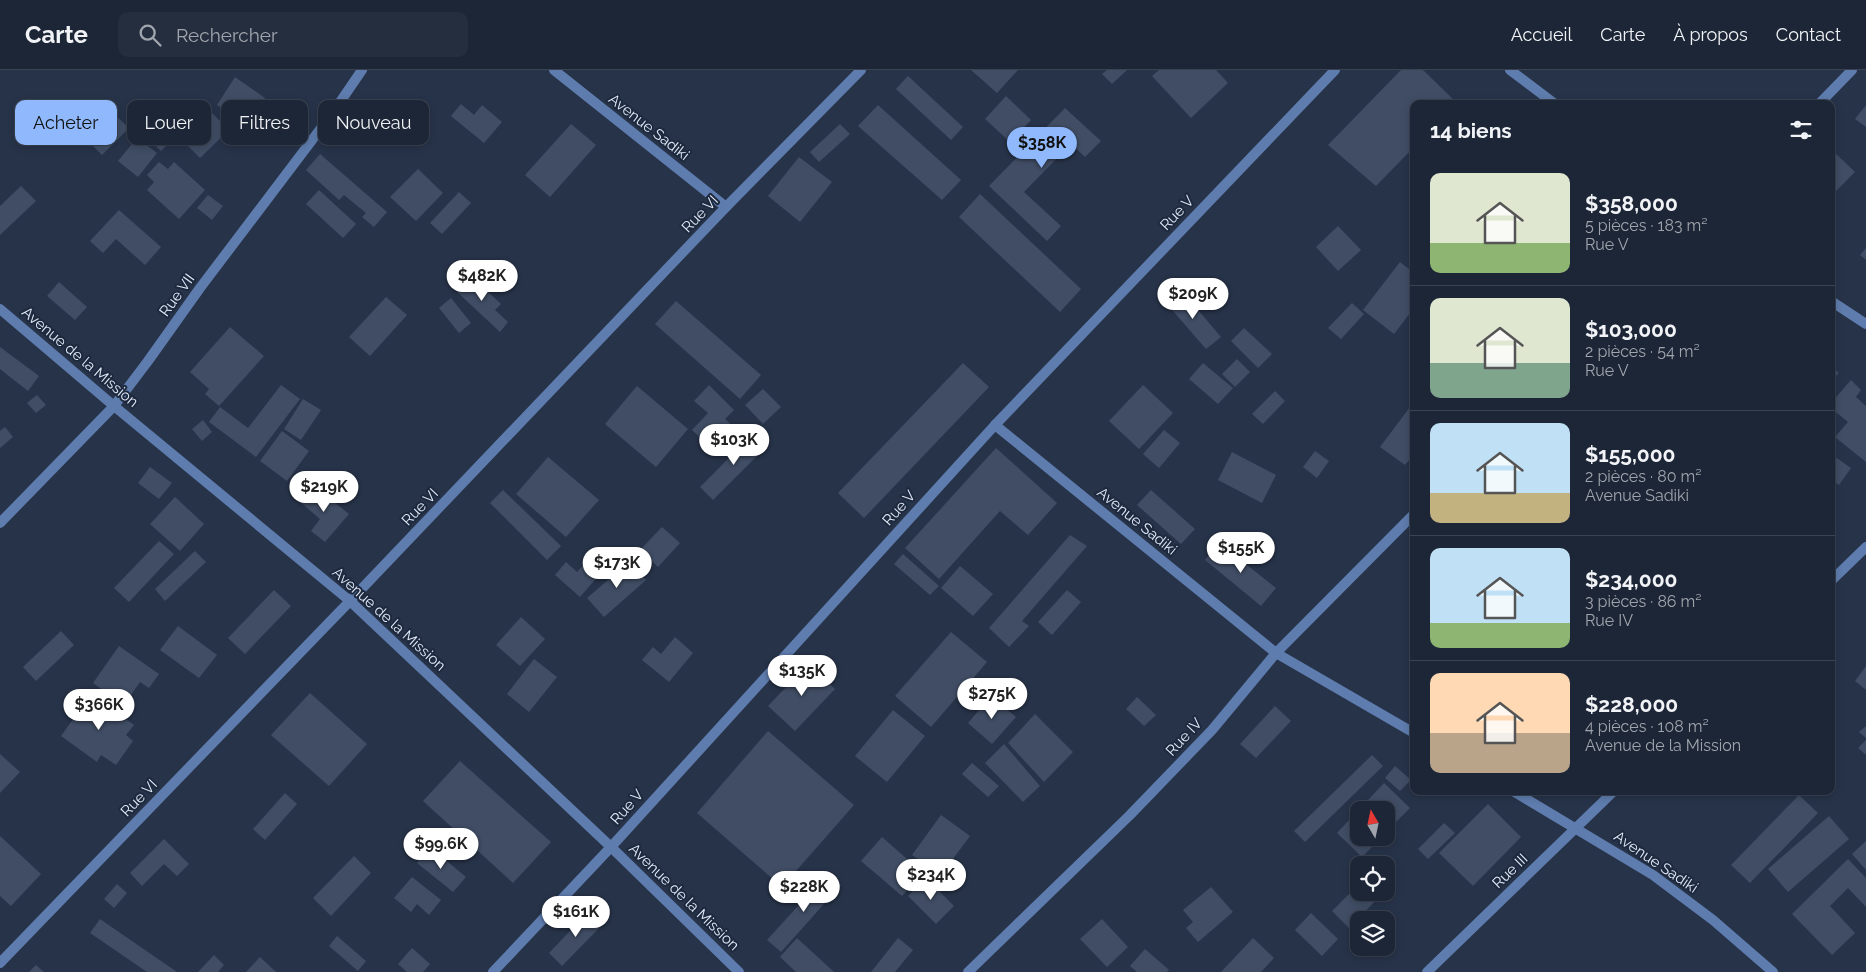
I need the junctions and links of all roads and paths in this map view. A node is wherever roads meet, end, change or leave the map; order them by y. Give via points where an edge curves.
1 (362, 70) edge
2 (554, 70) edge
3 (861, 70) edge
4 (1335, 70) edge
5 (1510, 70) edge
6 (1852, 70) edge
7 (1549, 100) edge
8 (1823, 100) edge
9 (726, 207) junction
10 (1835, 304) edge
11 (0, 309) edge
12 (1866, 324) edge
13 (114, 406) junction
14 (995, 424) junction
15 (1410, 518) edge
16 (0, 523) edge
17 (1866, 547) edge
18 (1835, 577) edge
19 (350, 601) junction
20 (1276, 653) junction
21 (1410, 731) edge
22 (1520, 795) edge
23 (1610, 795) edge
24 (1576, 828) junction
25 (611, 847) junction
26 (0, 963) edge
27 (493, 972) edge
28 (739, 972) edge
29 (968, 972) edge
30 (1427, 972) edge
31 (1773, 972) edge

1 - 13 street, Rue VII
2 - 9 street, Avenue Sadiki
3 - 9 street, Rue VI
4 - 14 street, Rue V
5 - 7 street
6 - 8 street
9 - 19 street, Rue VI
10 - 12 street
11 - 13 street, Avenue de la Mission
13 - 16 street, Rue VII
13 - 19 street, Avenue de la Mission
14 - 20 street, Avenue Sadiki
14 - 25 street, Rue V
15 - 20 street, Rue IV
17 - 18 street
19 - 25 street, Avenue de la Mission
19 - 26 street, Rue VI
20 - 21 street, Avenue Sadiki
20 - 29 street, Rue IV via 1212,730 1130,815
22 - 24 street, Avenue Sadiki
23 - 24 street, Rue III
24 - 30 street, Rue III
24 - 31 street, Avenue Sadiki via 1653,875 1713,920
25 - 27 street, Rue V
25 - 28 street, Avenue de la Mission

